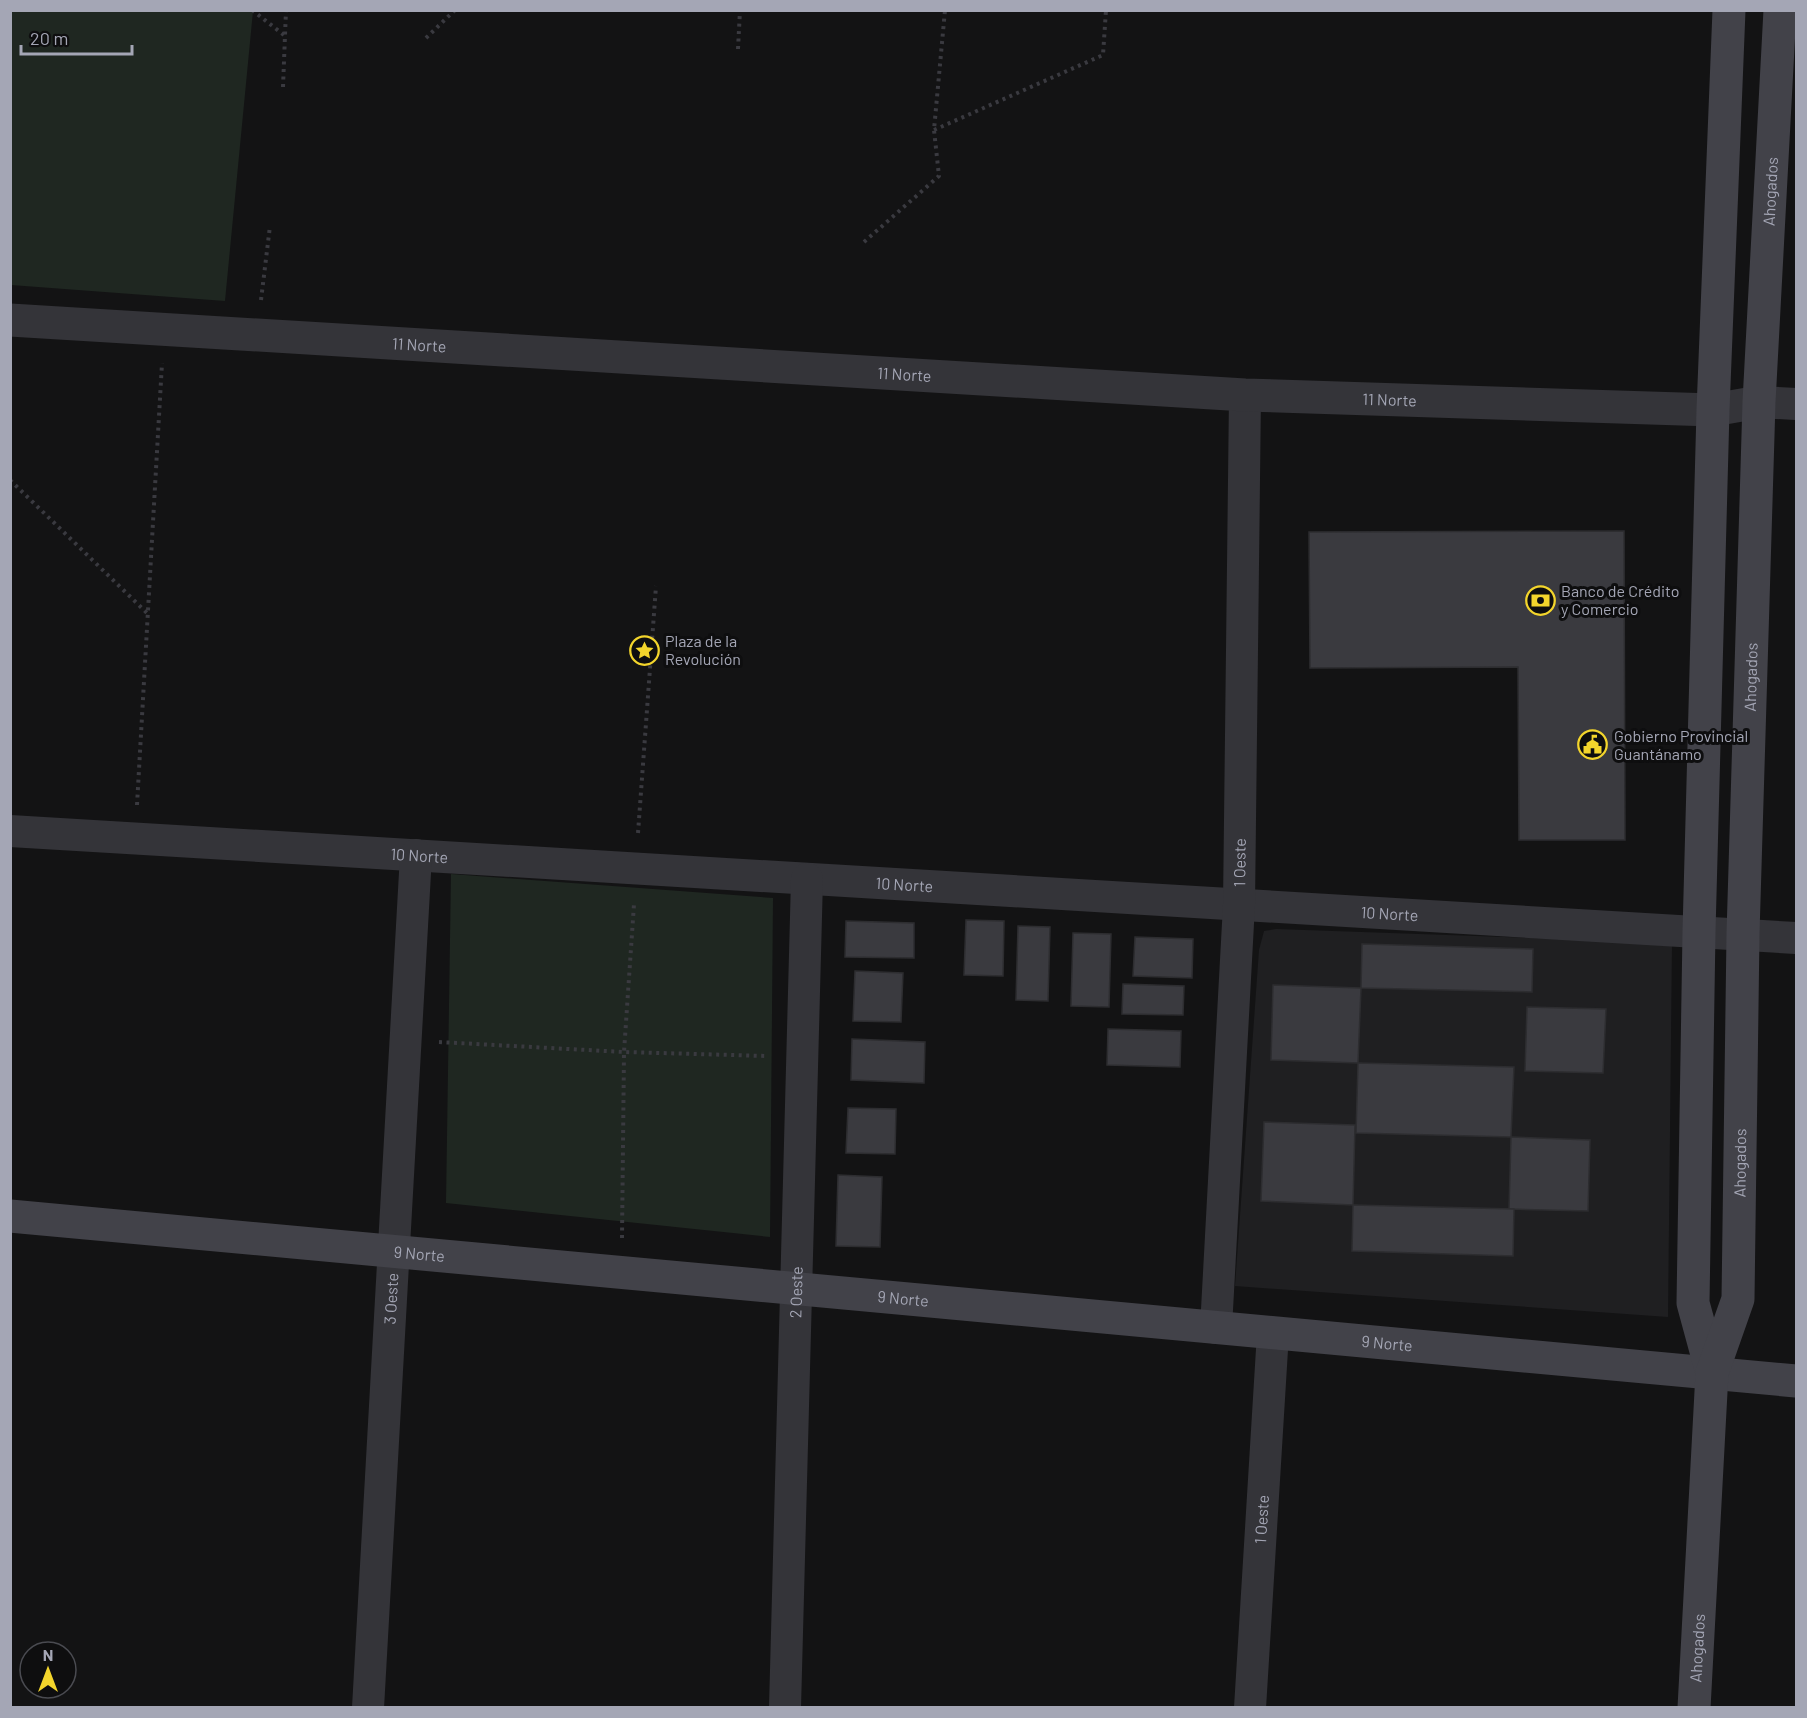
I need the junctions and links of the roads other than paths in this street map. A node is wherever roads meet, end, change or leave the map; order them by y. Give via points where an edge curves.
1 (1729, 10) edge
2 (1780, 10) edge
3 (10, 320) edge
4 (1245, 395) junction
5 (1759, 402) junction
6 (1797, 404) edge
7 (1713, 410) junction
8 (10, 831) edge
9 (416, 855) junction
10 (807, 879) junction
11 (1239, 905) junction
12 (1699, 932) junction
13 (1743, 934) junction
14 (1797, 938) edge
15 (10, 1216) edge
16 (392, 1251) junction
17 (796, 1288) junction
18 (1216, 1328) junction
19 (1273, 1333) junction
20 (1712, 1373) junction
21 (1797, 1381) edge
22 (368, 1707) edge
23 (785, 1707) edge
24 (1250, 1707) edge
25 (1694, 1707) edge

1 - 7 main road, Ahogados
2 - 5 main road, Ahogados
3 - 4 street, 11 Norte
4 - 7 street, 11 Norte
4 - 11 street, 1 Oeste
5 - 6 street, 11 Norte
5 - 7 street, 11 Norte
5 - 13 main road, Ahogados
7 - 12 main road, Ahogados
8 - 9 street, 10 Norte
9 - 10 street, 10 Norte
9 - 16 street, 3 Oeste
10 - 11 street, 10 Norte
10 - 17 street, 2 Oeste
11 - 12 street, 10 Norte
11 - 18 street, 1 Oeste
12 - 13 street, 10 Norte
12 - 20 main road, Ahogados via 1693,1303
13 - 14 street, 10 Norte
13 - 20 main road, Ahogados via 1738,1299
15 - 16 main road, 9 Norte
16 - 17 main road, 9 Norte
16 - 22 street, 3 Oeste
17 - 18 main road, 9 Norte
17 - 23 street, 2 Oeste
18 - 19 main road, 9 Norte
19 - 20 main road, 9 Norte
19 - 24 street, 1 Oeste
20 - 21 main road, 9 Norte
20 - 25 main road, Ahogados

